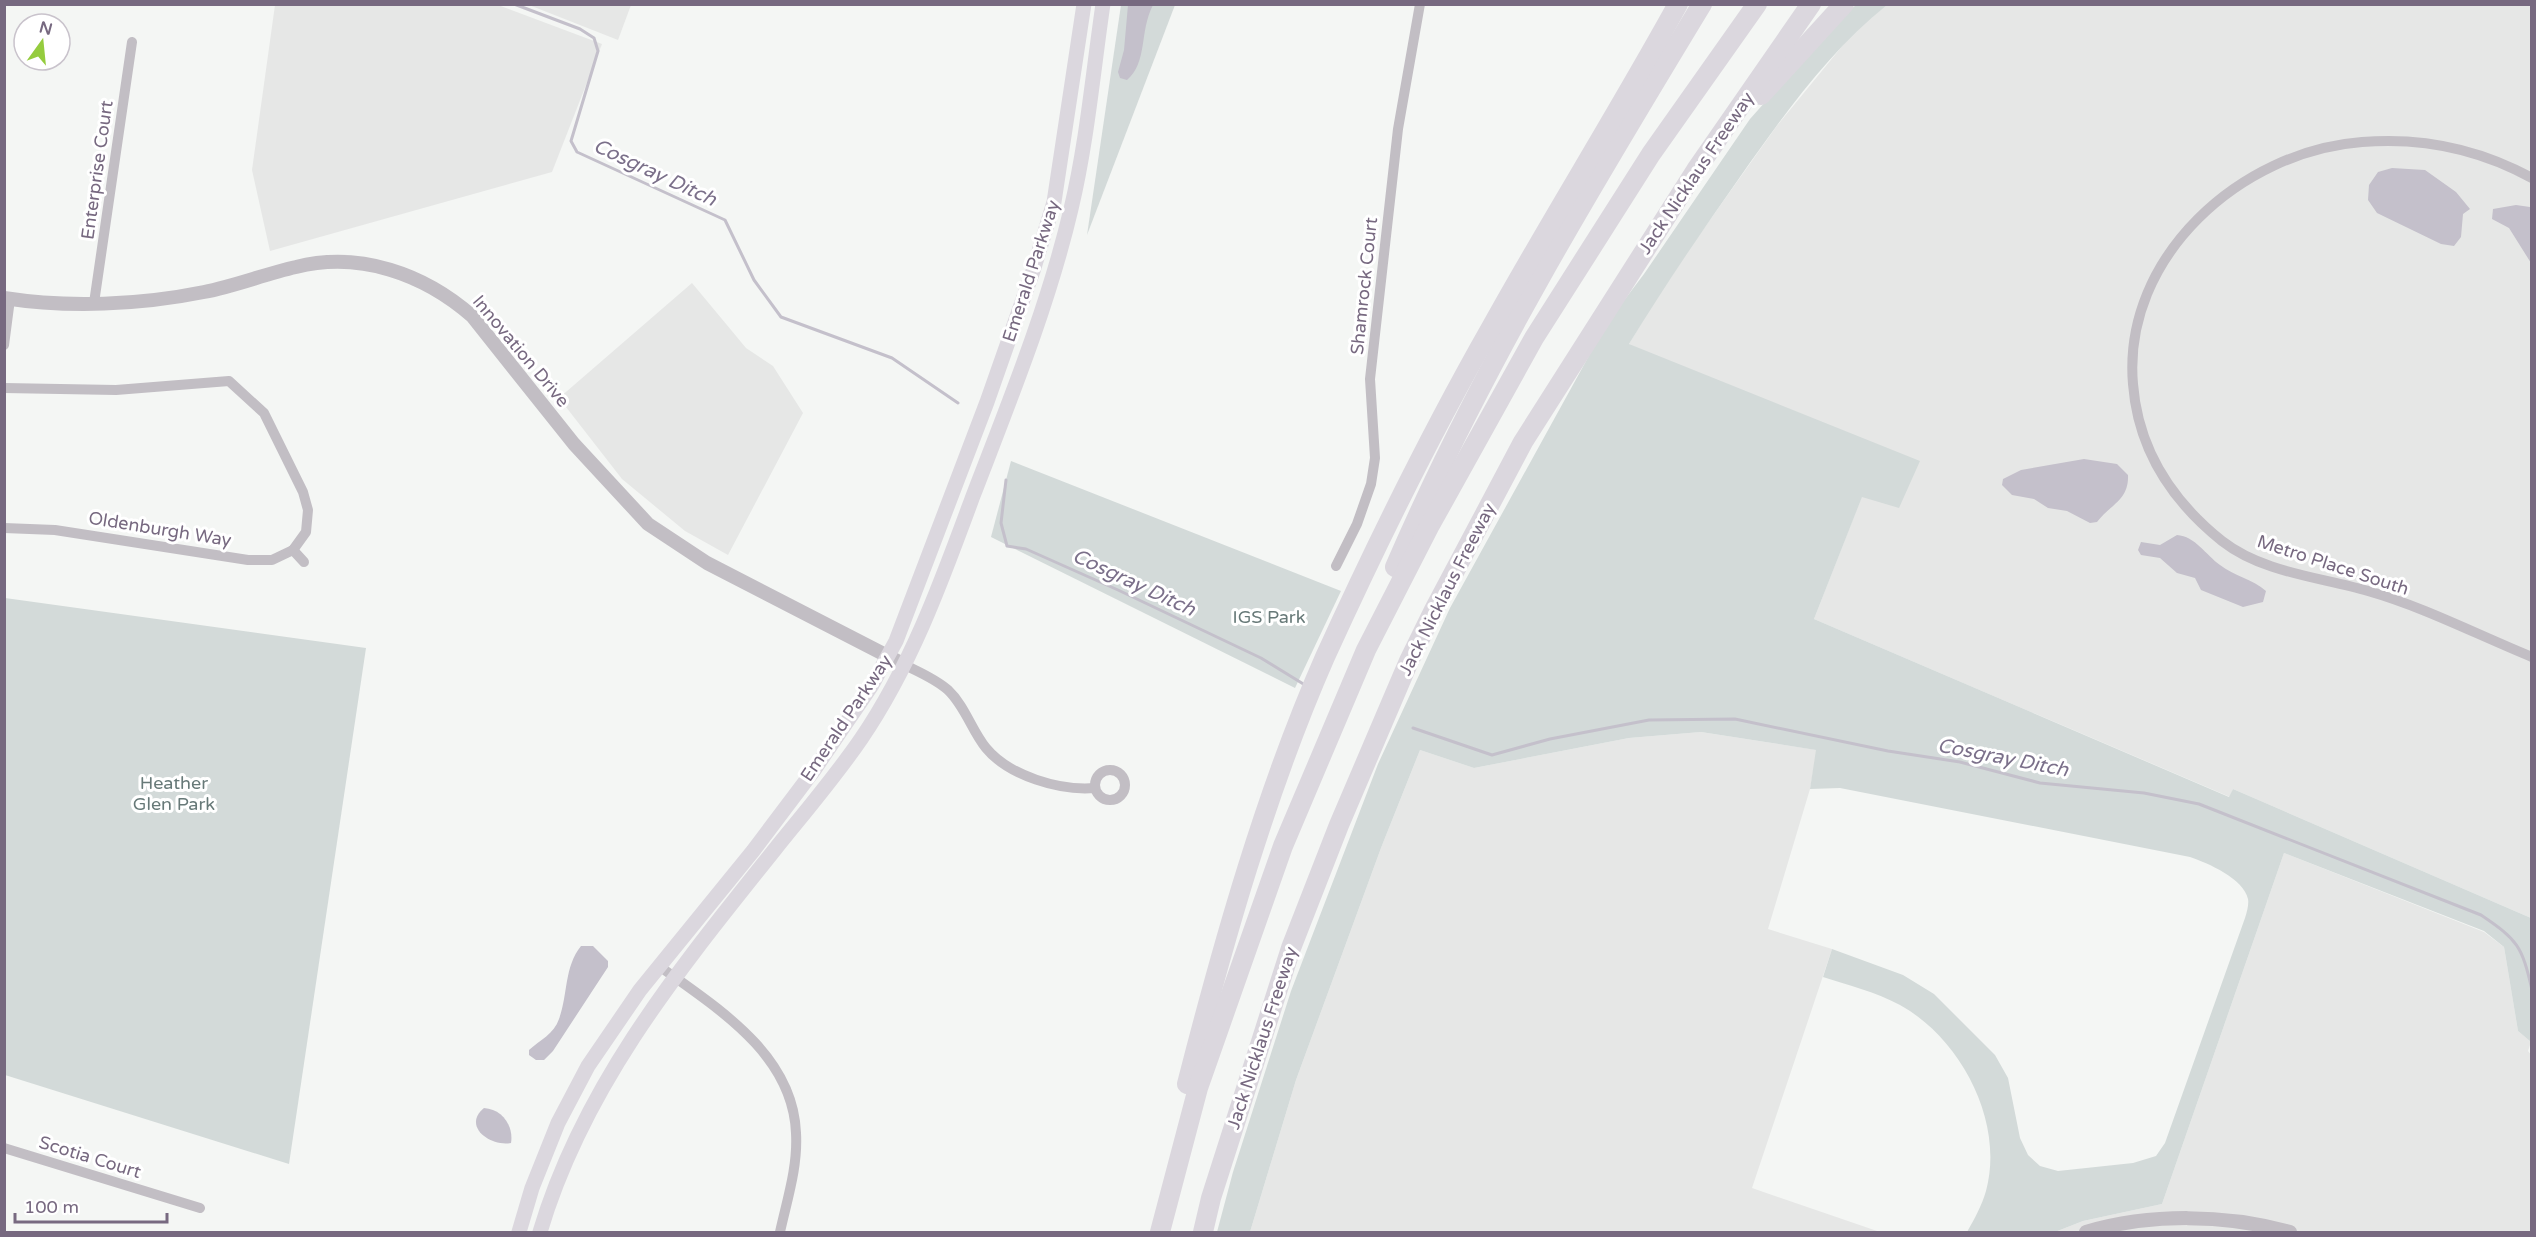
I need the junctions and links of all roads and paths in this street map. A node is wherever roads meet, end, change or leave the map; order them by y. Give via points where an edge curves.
1 (1084, 4) edge
2 (1103, 4) edge
3 (1420, 4) edge
4 (1678, 4) edge
5 (1702, 4) edge
6 (1757, 4) edge
7 (1811, 4) edge
8 (1845, 4) edge
9 (132, 42) dead end
10 (2532, 178) edge
11 (1683, 190) junction
12 (7, 298) edge
13 (94, 303) junction
14 (4, 345) edge
15 (4, 388) edge
16 (4, 528) edge
17 (293, 550) junction
18 (304, 562) dead end
19 (1336, 566) dead end
20 (888, 657) junction
21 (2532, 657) edge
22 (904, 665) junction
23 (1332, 729) junction
24 (1095, 788) dead end
25 (659, 966) junction
26 (674, 976) junction
27 (4, 1148) edge
28 (200, 1208) dead end
29 (519, 1233) edge
30 (540, 1233) edge
31 (780, 1233) edge
32 (1151, 1233) edge
33 (1160, 1233) edge
34 (1203, 1233) edge
35 (2086, 1233) edge
36 (2290, 1233) edge

1 - 20 main road, Emerald Parkway via 1054,202 987,402 910,610
2 - 22 main road, Emerald Parkway via 1072,207 1053,277 926,620
3 - 19 street, Shamrock Court via 1398,129 1370,379 1374,467 1357,524
4 - 32 highway via 1490,328 1374,553 1325,659 1295,730 1244,884 1201,1028
5 - 23 highway via 1564,235 1452,443 1368,630
6 - 23 highway via 1652,154 1534,338 1429,527 1366,650
7 - 11 highway, Jack Nicklaus Freeway
8 - 11 highway via 1774,79
9 - 13 street, Enterprise Court
10 - 21 street, Metro Place South via 2472,152 2431,143 2359,142 2307,153 2253,177 2210,206 2174,245 2147,289 2132,350 2138,423 2158,470 2193,516 2224,543 2267,565 2369,591
11 - 34 highway, Jack Nicklaus Freeway via 1523,442 1409,661 1291,948
12 - 13 street, Innovation Drive
12 - 14 street
13 - 20 street, Innovation Drive via 204,292 324,262 388,268 417,279 472,316 581,452 648,524 706,563
15 - 17 street via 116,390 229,381 264,413 303,492 308,510 306,532
16 - 17 street, Oldenburgh Way via 55,530 248,560 272,560
17 - 18 street
20 - 22 street, Innovation Drive
20 - 25 main road, Emerald Parkway via 814,770
22 - 24 street via 950,691 985,747 997,759 1020,772 1064,787
22 - 26 main road, Emerald Parkway via 848,756
23 - 33 highway via 1283,846 1198,1088
25 - 26 street
25 - 29 main road, Emerald Parkway via 614,1026 572,1094 532,1188
26 - 30 main road, Emerald Parkway via 607,1076 581,1125 563,1162
26 - 31 street via 758,1045 781,1076 789,1095 796,1151
27 - 28 street, Scotia Court
35 - 36 street via 2145,1221 2200,1219 2235,1221

